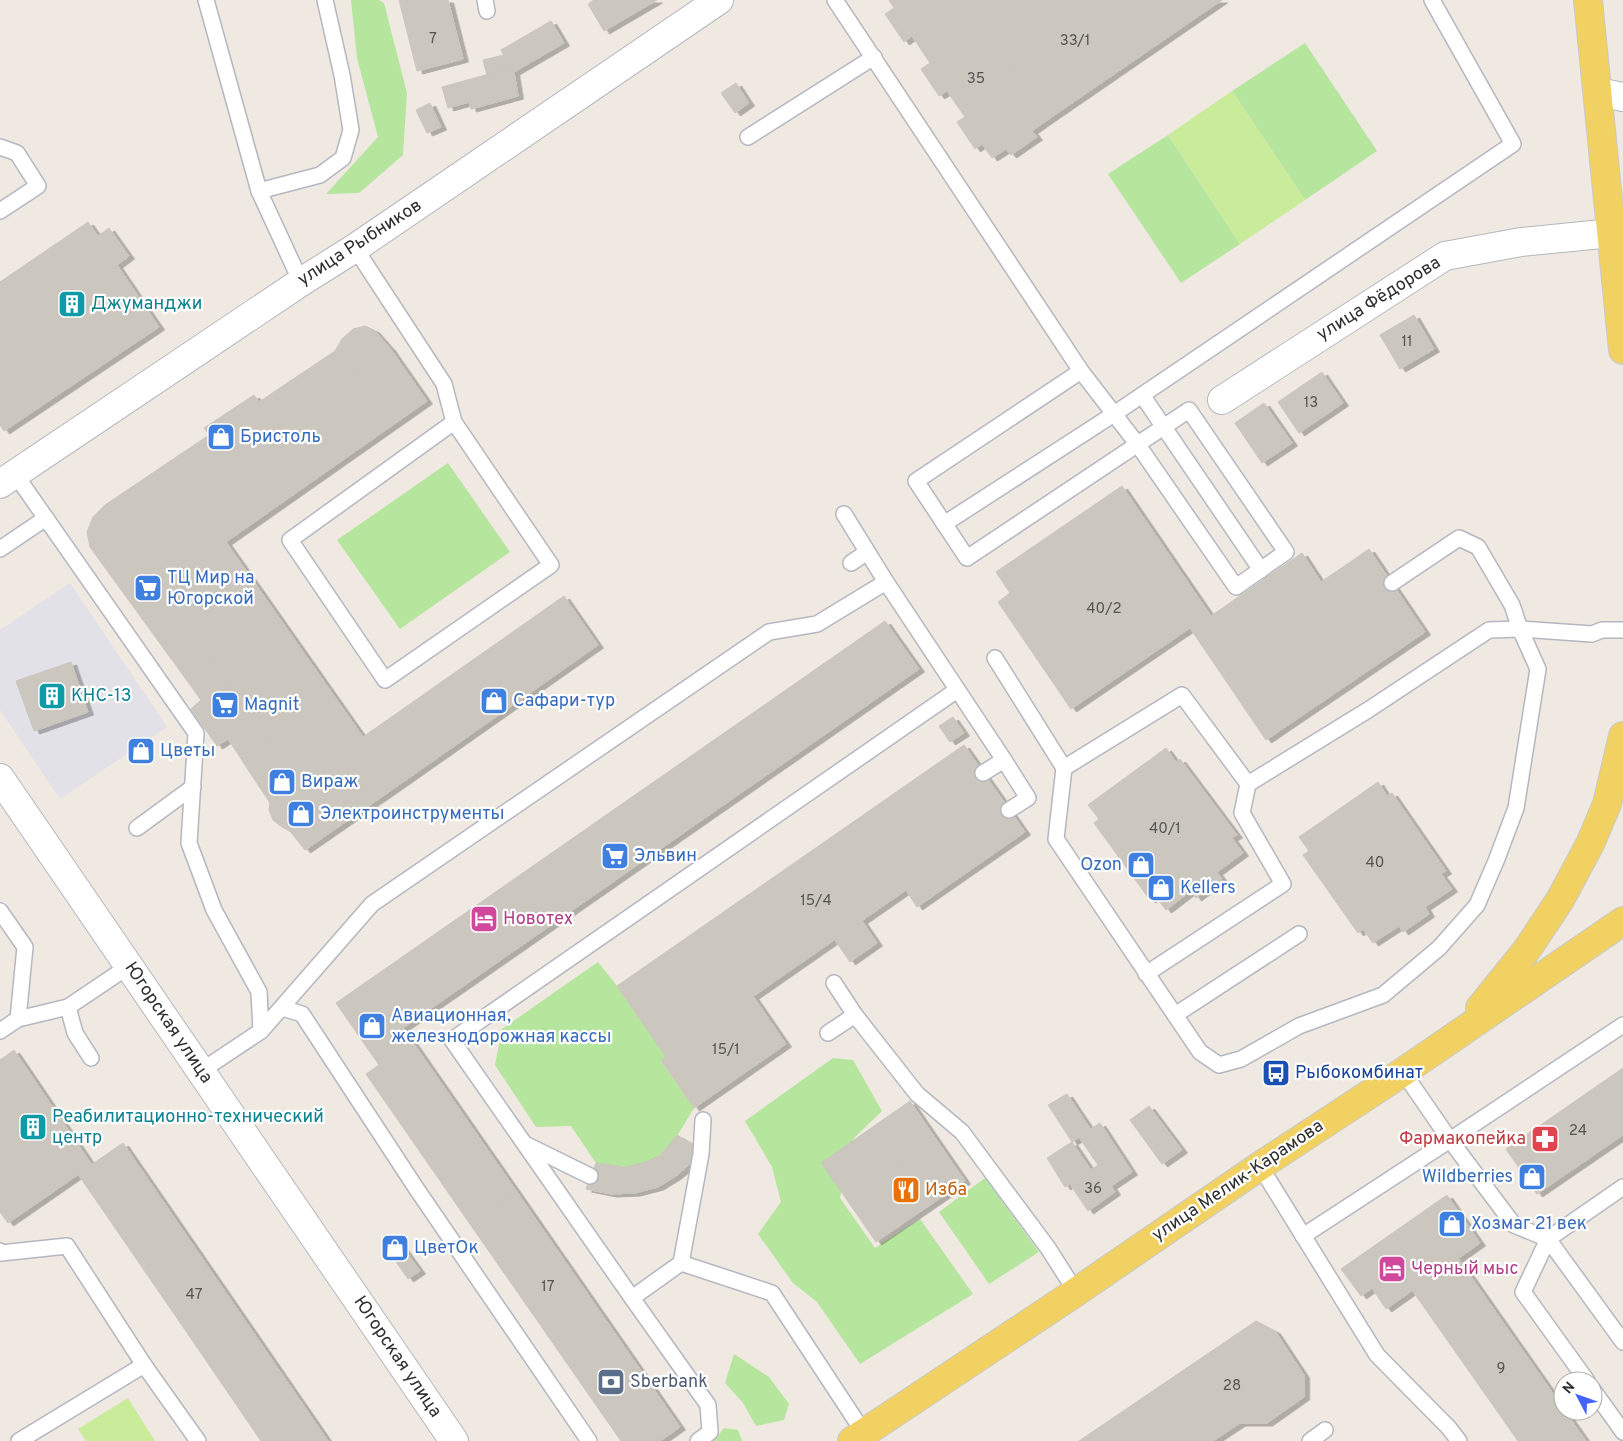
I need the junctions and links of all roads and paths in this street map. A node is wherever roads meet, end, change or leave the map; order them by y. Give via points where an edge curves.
1 (206, 0) edge
2 (325, 0) edge
3 (719, 0) edge
4 (835, 0) edge
5 (1432, 0) edge
6 (1588, 0) edge
7 (874, 58) junction
8 (1611, 94) edge
9 (748, 137) dead end
10 (0, 146) edge
11 (1623, 146) edge
12 (259, 191) junction
13 (0, 211) edge
14 (1612, 233) junction
15 (355, 248) junction
16 (301, 282) junction
17 (1623, 350) edge
18 (1081, 371) junction
19 (1142, 395) junction
20 (1222, 400) dead end
21 (1114, 414) junction
22 (454, 422) junction
23 (1163, 427) junction
24 (1138, 445) junction
25 (7, 479) edge
26 (844, 514) dead end
27 (46, 518) junction
28 (944, 524) junction
29 (0, 549) edge
30 (867, 552) junction
31 (851, 563) dead end
32 (1261, 570) junction
33 (886, 582) junction
34 (1392, 583) dead end
35 (1520, 629) junction
36 (1623, 630) edge
37 (995, 658) dead end
38 (957, 690) junction
39 (1623, 736) edge
40 (1004, 760) junction
41 (1064, 768) junction
42 (983, 773) dead end
43 (0, 778) edge
44 (1248, 784) junction
45 (193, 788) junction
46 (1009, 810) dead end
47 (137, 828) dead end
48 (0, 911) edge
49 (1623, 921) edge
50 (1299, 934) dead end
51 (129, 966) junction
52 (1146, 974) junction
53 (834, 983) dead end
54 (68, 1007) junction
55 (282, 1008) junction
56 (855, 1015) junction
57 (1175, 1015) junction
58 (18, 1019) junction
59 (1623, 1025) edge
60 (1464, 1029) junction
61 (0, 1031) edge
62 (261, 1031) junction
63 (828, 1033) dead end
64 (91, 1058) dead end
65 (201, 1071) junction
66 (1403, 1072) junction
67 (703, 1120) dead end
68 (1450, 1140) junction
69 (525, 1144) junction
70 (1260, 1166) junction
71 (590, 1176) dead end
72 (1623, 1187) edge
73 (1303, 1236) junction
74 (1548, 1239) junction
75 (0, 1252) edge
76 (681, 1263) junction
77 (1076, 1292) junction
78 (632, 1298) junction
79 (1623, 1342) edge
80 (144, 1365) junction
81 (1579, 1371) edge
82 (1603, 1404) edge
83 (1325, 1430) dead end
84 (1623, 1432) edge
85 (858, 1437) edge
86 (19, 1441) edge
87 (198, 1441) edge
88 (454, 1441) edge
89 (589, 1441) edge
90 (698, 1441) edge
91 (1310, 1441) edge
92 (1459, 1441) edge

1 - 12 lane
2 - 12 lane via 351,130 343,158 320,175
3 - 15 street, улица Рыбников
4 - 7 lane
5 - 19 lane via 1513,144
6 - 8 main road
7 - 9 lane
7 - 18 lane
8 - 11 main road
8 - 14 main road
10 - 13 lane via 17,153 38,186
12 - 16 lane
14 - 17 main road
14 - 20 street, улица Фёдорова via 1521,242 1445,256
15 - 16 street, улица Рыбников
15 - 22 lane via 444,384
16 - 25 street, улица Рыбников
18 - 21 lane
18 - 28 lane via 916,481
19 - 21 lane
19 - 23 lane
21 - 24 lane
21 - 28 lane
22 - 22 lane via 290,540 385,680 551,565
23 - 24 lane
23 - 32 lane
23 - 32 lane via 1189,410 1286,552
24 - 28 lane via 967,558
24 - 32 lane via 1236,587
25 - 27 lane
26 - 30 lane
27 - 29 lane
27 - 45 lane via 196,733
30 - 31 lane
30 - 33 lane
33 - 38 lane
33 - 55 lane via 817,624 769,632 372,904
34 - 35 lane via 1459,538 1478,548 1512,605
35 - 36 lane via 1592,634 1602,630
35 - 44 lane via 1489,630
35 - 57 lane via 1538,669 1516,808 1477,905 1439,948 1383,995 1299,1026 1241,1059 1220,1065 1200,1052
37 - 41 lane
38 - 40 lane
38 - 69 lane via 452,1040
39 - 60 main road via 1606,804 1590,844 1560,900 1526,951
40 - 42 lane
40 - 46 lane via 1028,798
41 - 44 lane via 1182,695
41 - 52 lane via 1056,839
43 - 51 street, Югорская улица
44 - 52 lane via 1242,813 1283,884
45 - 47 lane
45 - 62 lane via 189,843 214,910 259,992
48 - 58 lane via 25,947
49 - 60 main road, улица Мелик-Карамова
50 - 57 lane
51 - 54 lane
51 - 65 street, Югорская улица
52 - 57 lane
53 - 56 lane
54 - 58 lane
54 - 64 lane via 75,1033
55 - 62 lane
55 - 89 lane via 302,1014
56 - 63 lane
56 - 77 lane via 917,1094 962,1132 1048,1248
58 - 61 lane
59 - 68 lane
60 - 66 main road, улица Мелик-Карамова
62 - 65 lane
65 - 88 street, Югорская улица
66 - 68 lane
66 - 70 main road, улица Мелик-Карамова
67 - 76 lane via 701,1154
68 - 73 lane
68 - 74 lane via 1514,1225
69 - 71 lane
69 - 78 lane
70 - 73 lane
70 - 77 main road, улица Мелик-Карамова
72 - 74 lane
73 - 92 lane via 1377,1355
74 - 79 lane
74 - 81 lane via 1523,1292
75 - 80 lane via 67,1246
76 - 78 lane
76 - 85 lane via 772,1293
77 - 85 main road, улица Мелик-Карамова
78 - 90 lane via 708,1405 710,1432
80 - 86 lane
80 - 87 lane
82 - 84 lane
83 - 91 lane

